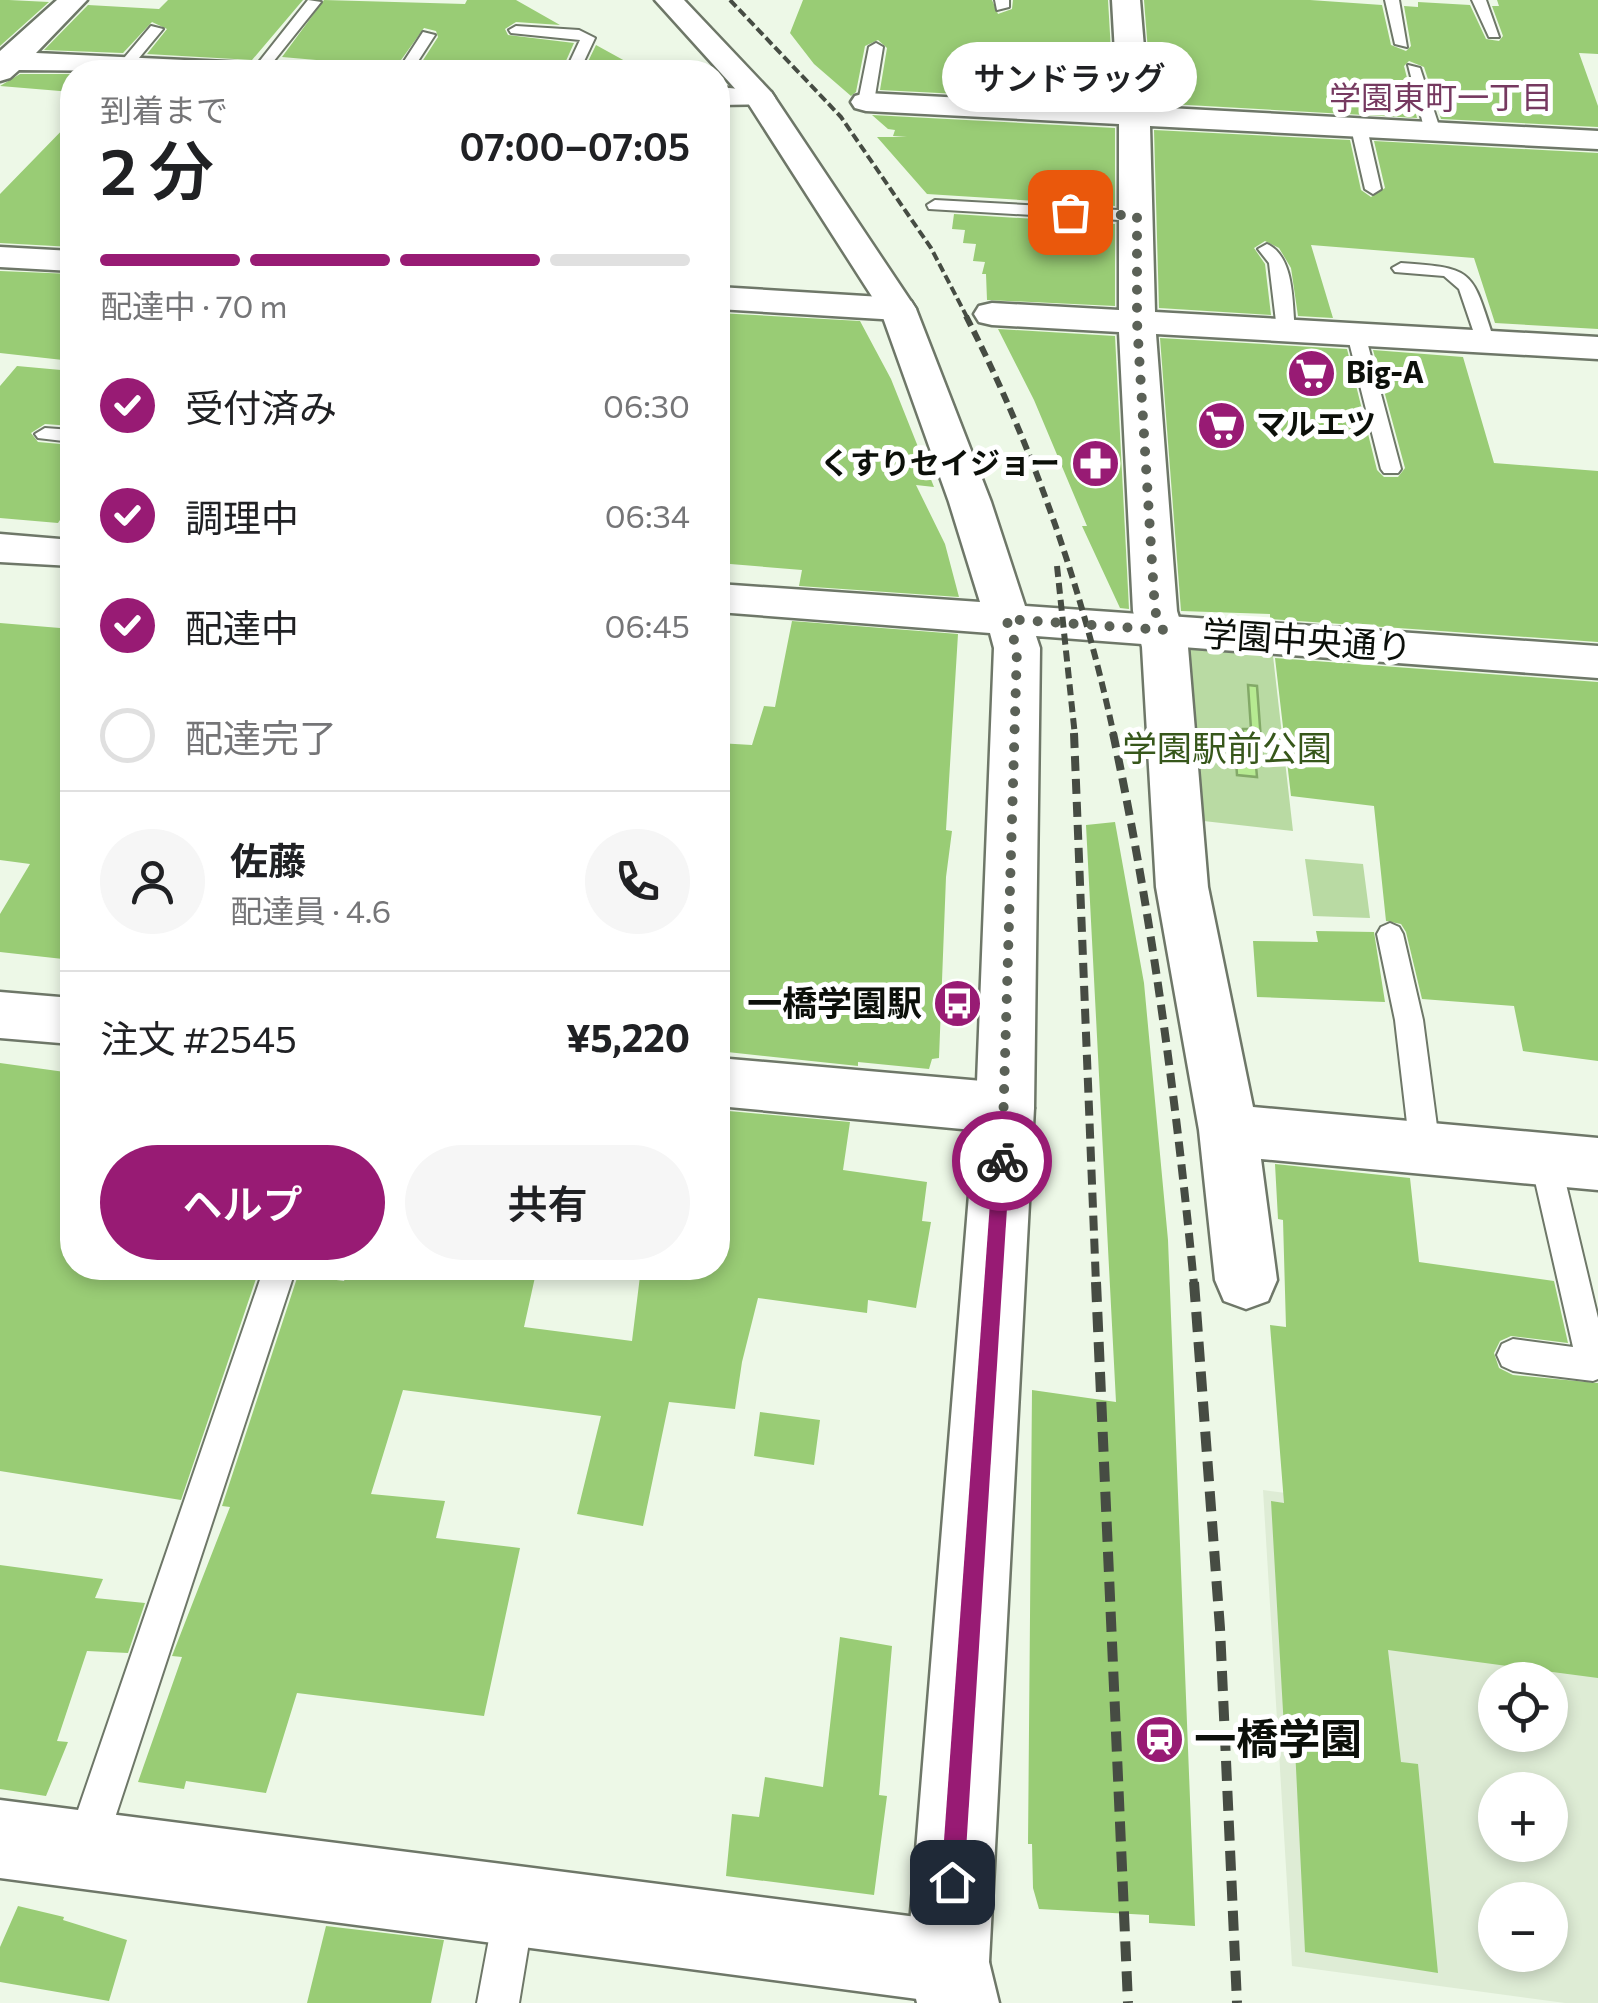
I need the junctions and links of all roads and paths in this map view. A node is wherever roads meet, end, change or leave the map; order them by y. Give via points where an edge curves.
1 (73, 0) edge
2 (669, 0) edge
3 (1126, 0) edge
4 (1392, 0) edge
5 (1479, 0) edge
6 (314, 2) edge
7 (156, 30) dead end
8 (516, 30) dead end
9 (1494, 34) dead end
10 (428, 35) dead end
11 (1402, 44) dead end
12 (876, 47) dead end
13 (129, 60) edge
14 (268, 60) edge
15 (412, 60) edge
16 (578, 60) edge
17 (725, 60) edge
18 (4, 64) edge
19 (60, 65) edge
20 (730, 66) edge
21 (1413, 68) dead end
22 (730, 97) edge
23 (760, 98) junction
24 (866, 102) joint
25 (1134, 117) junction
26 (1359, 128) junction
27 (1433, 132) junction
28 (1598, 140) edge
29 (1373, 189) dead end
30 (935, 204) dead end
31 (1137, 216) junction
32 (1266, 249) dead end
33 (0, 257) edge
34 (60, 260) edge
35 (1401, 268) dead end
36 (730, 299) edge
37 (898, 309) junction
38 (992, 314) dead end
39 (1137, 322) junction
40 (1286, 330) junction
41 (1356, 334) junction
42 (1486, 342) junction
43 (1598, 348) edge
44 (45, 434) dead end
45 (60, 435) edge
46 (1391, 469) dead end
47 (60, 547) edge
48 (0, 548) edge
49 (730, 599) edge
50 (1006, 619) junction
51 (1163, 630) junction
52 (1598, 662) edge
53 (1390, 934) dead end
54 (0, 1016) edge
55 (60, 1021) edge
56 (730, 1083) edge
57 (1005, 1108) junction
58 (1228, 1130) junction
59 (1424, 1149) junction
60 (1571, 1162) edge
61 (276, 1280) edge
62 (1246, 1280) dead end
63 (1513, 1355) dead end
64 (0, 1839) edge
65 (85, 1850) junction
66 (515, 1905) junction
67 (965, 1991) edge
68 (498, 2003) edge

1 - 18 street
2 - 17 street
3 - 25 street
4 - 11 lane
5 - 9 lane
6 - 14 lane
7 - 13 lane
8 - 16 lane via 588,38
10 - 15 lane
12 - 24 lane
18 - 19 street
20 - 23 street
21 - 27 lane
22 - 23 street
23 - 37 street
24 - 25 street
25 - 26 street
25 - 31 street
26 - 27 street
26 - 29 lane
27 - 28 street
30 - 31 lane
31 - 39 street
32 - 40 lane via 1278,263
33 - 34 street
35 - 42 lane via 1449,271 1468,287
36 - 37 street
37 - 50 street
38 - 39 street
39 - 40 street
39 - 51 street via 1155,611
40 - 41 street
41 - 42 street
41 - 46 lane
42 - 43 street
44 - 45 lane
47 - 48 street
49 - 50 street, 学園中央通り
50 - 51 street, 学園中央通り
50 - 57 street via 1017,648
51 - 52 street, 学園中央通り
51 - 58 street via 1182,886
53 - 59 lane via 1409,1020
54 - 55 street
56 - 57 street
57 - 67 street
58 - 59 street
58 - 62 street
59 - 60 street
60 - 63 lane via 1592,1365
61 - 65 lane
64 - 65 street
65 - 66 street
66 - 67 street
66 - 68 lane

